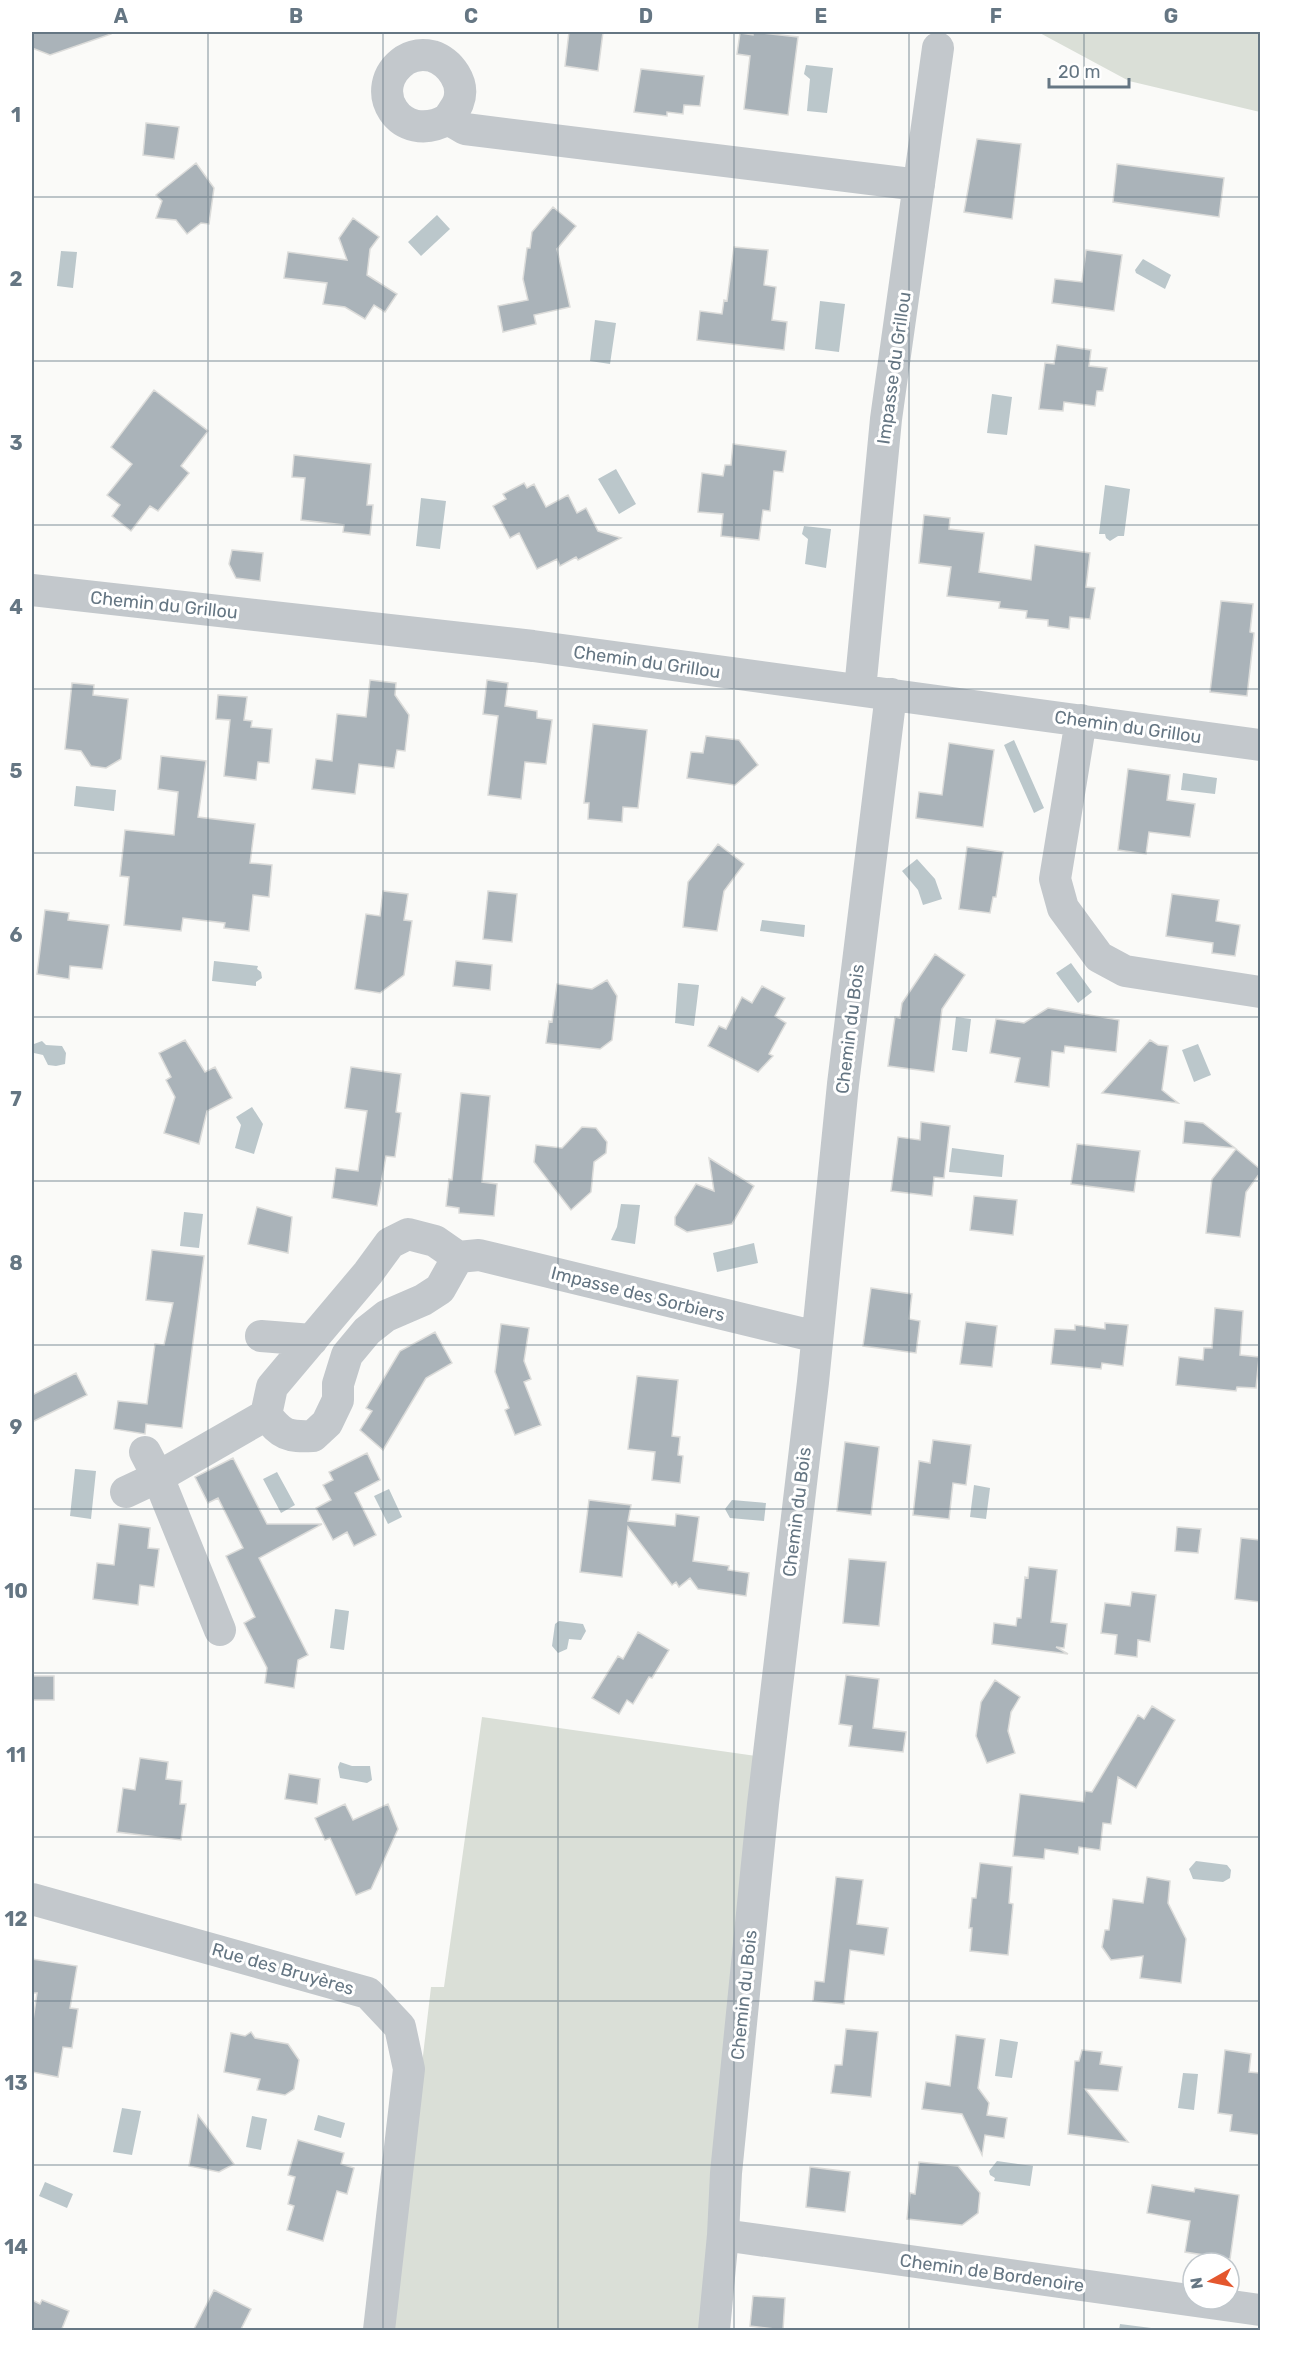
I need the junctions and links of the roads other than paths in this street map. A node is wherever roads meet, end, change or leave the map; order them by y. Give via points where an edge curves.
1 (938, 48) dead end
2 (448, 118) dead end
3 (919, 185) junction
4 (32, 590) edge
5 (860, 690) junction
6 (891, 694) junction
7 (1081, 720) junction
8 (1260, 745) edge
9 (1260, 992) edge
10 (458, 1257) junction
11 (261, 1336) dead end
12 (818, 1337) junction
13 (312, 1340) junction
14 (266, 1415) junction
15 (151, 1464) junction
16 (126, 1492) dead end
17 (220, 1630) dead end
18 (32, 1899) edge
19 (723, 2235) junction
20 (1260, 2310) edge
21 (379, 2331) edge
22 (714, 2331) edge

1 - 3 street, Impasse du Grillou
2 - 3 street via 465,129
3 - 5 street, Impasse du Grillou via 886,419
4 - 5 street, Chemin du Grillou via 533,646
5 - 6 street, Chemin du Grillou
6 - 7 street, Chemin du Grillou
6 - 12 street, Chemin du Bois via 844,1072
7 - 8 street, Chemin du Grillou
7 - 9 street via 1055,879 1063,908 1099,957 1125,971
10 - 12 street, Impasse des Sorbiers via 479,1255
10 - 13 street via 435,1240 408,1234 390,1243
10 - 14 street via 440,1289 367,1330 347,1355 338,1384 338,1400 327,1423 313,1436 295,1437 280,1432
11 - 13 street
12 - 19 street, Chemin du Bois via 763,1804
13 - 14 street via 272,1387
14 - 15 street
15 - 16 street
15 - 17 street
18 - 21 street, Rue des Bruyères via 368,1993 400,2027 409,2069
19 - 20 street, Chemin de Bordenoire
19 - 22 street, Chemin du Bois

